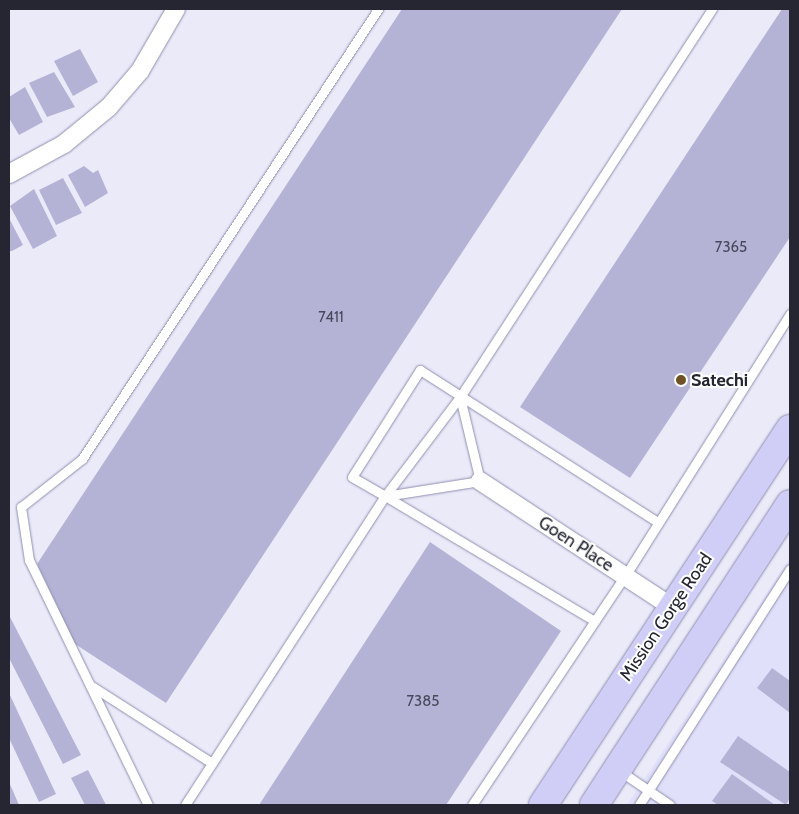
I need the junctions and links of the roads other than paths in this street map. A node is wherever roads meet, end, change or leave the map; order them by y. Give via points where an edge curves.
1 (176, 9) edge
2 (378, 9) edge
3 (712, 9) edge
4 (9, 174) edge
5 (790, 314) edge
6 (460, 397) junction
7 (790, 429) edge
8 (480, 481) junction
9 (385, 496) junction
10 (790, 504) edge
11 (658, 522) junction
12 (790, 569) edge
13 (625, 576) junction
14 (672, 607) junction
15 (595, 621) junction
16 (89, 685) junction
17 (212, 763) junction
18 (617, 770) junction
19 (648, 790) junction
20 (148, 805) edge
21 (185, 805) edge
22 (472, 805) edge
23 (543, 805) edge
24 (594, 805) edge
25 (639, 805) edge
26 (670, 805) edge

1 - 4 street via 150,56 109,107 64,144
2 - 16 lane via 82,459 21,507 28,560
3 - 6 lane
5 - 11 lane
6 - 8 lane
6 - 9 lane
6 - 9 lane via 420,370 352,477
6 - 11 lane
7 - 14 main road, Mission Gorge Road
8 - 9 lane
8 - 13 street, Goen Place
9 - 15 lane
9 - 17 lane
10 - 18 main road
11 - 13 lane
12 - 19 lane
13 - 14 street, Goen Place
13 - 15 lane
14 - 23 main road, Mission Gorge Road
15 - 22 lane
16 - 17 lane
16 - 20 lane
17 - 21 lane
18 - 19 lane
18 - 24 main road
19 - 25 lane
19 - 26 lane

